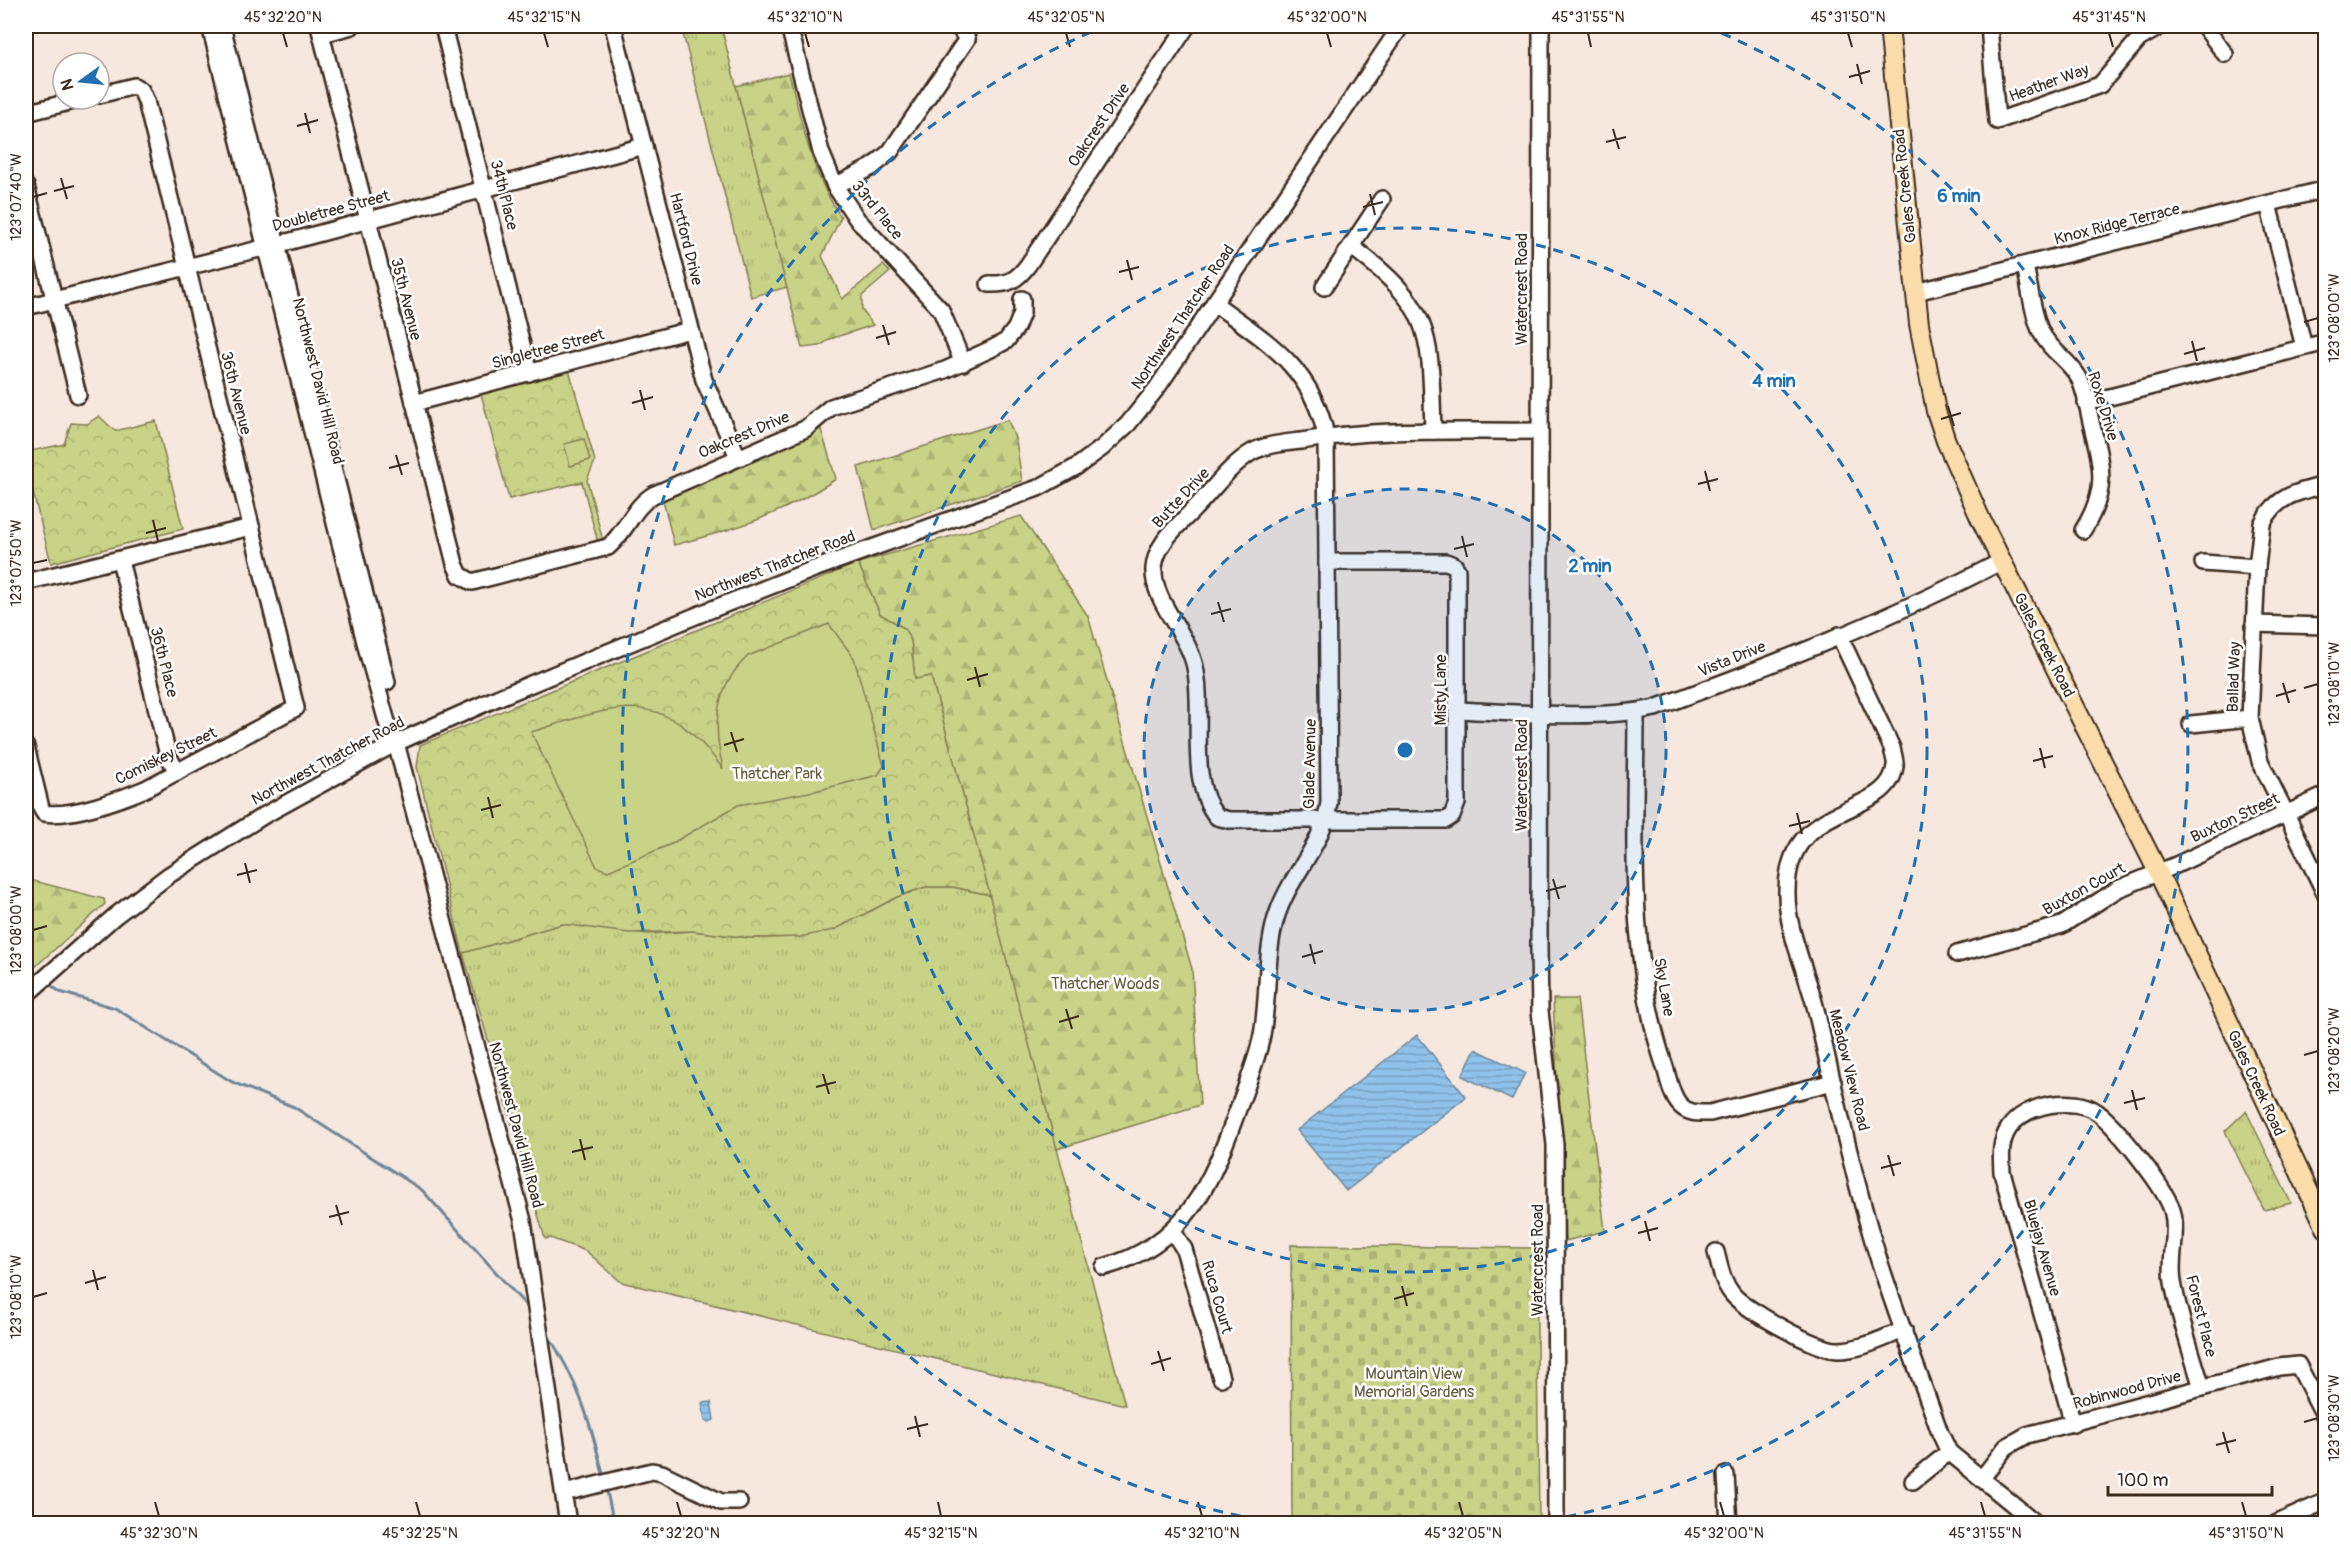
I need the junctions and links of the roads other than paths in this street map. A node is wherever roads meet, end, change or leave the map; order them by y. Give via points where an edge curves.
1 (210, 26) edge
2 (222, 26) edge
3 (352, 26) edge
4 (443, 26) edge
5 (613, 26) edge
6 (789, 26) edge
7 (958, 26) edge
8 (1187, 26) edge
9 (1401, 26) edge
10 (1541, 26) edge
11 (1888, 26) edge
12 (1989, 26) edge
13 (2161, 26) edge
14 (2204, 26) edge
15 (321, 30) edge
16 (2225, 54) dead end
17 (111, 93) edge
18 (51, 107) edge
19 (26, 113) edge
20 (644, 146) junction
21 (26, 186) edge
22 (835, 186) junction
23 (484, 189) junction
24 (2325, 189) edge
25 (1382, 200) dead end
26 (2268, 204) junction
27 (368, 221) junction
28 (271, 246) junction
29 (1352, 247) junction
30 (2025, 266) junction
31 (187, 267) junction
32 (989, 284) dead end
33 (1324, 287) dead end
34 (1916, 292) junction
35 (1022, 299) dead end
36 (55, 300) junction
37 (1214, 303) junction
38 (26, 307) edge
39 (690, 330) junction
40 (2325, 342) edge
41 (2304, 347) junction
42 (963, 363) junction
43 (530, 373) junction
44 (78, 395) dead end
45 (414, 403) junction
46 (2086, 403) junction
47 (1432, 431) junction
48 (1540, 431) junction
49 (1326, 436) junction
50 (738, 457) junction
51 (2325, 485) edge
52 (251, 527) junction
53 (2083, 530) dead end
54 (120, 560) junction
55 (2002, 561) junction
56 (1327, 562) junction
57 (2203, 563) dead end
58 (2257, 567) junction
59 (464, 579) joint
60 (26, 582) edge
61 (2254, 624) junction
62 (2325, 626) edge
63 (1839, 635) junction
64 (296, 708) joint
65 (1459, 710) junction
66 (1636, 712) junction
67 (1540, 713) junction
68 (2250, 718) junction
69 (2191, 724) dead end
70 (396, 743) junction
71 (26, 747) edge
72 (177, 772) junction
73 (2325, 795) edge
74 (2286, 815) junction
75 (1326, 821) junction
76 (2158, 872) junction
77 (2325, 895) edge
78 (1957, 954) dead end
79 (26, 995) edge
80 (1833, 1082) junction
81 (2049, 1106) joint
82 (2325, 1228) edge
83 (1172, 1230) junction
84 (1716, 1252) dead end
85 (1104, 1267) dead end
86 (1904, 1330) junction
87 (1221, 1378) dead end
88 (2202, 1388) junction
89 (2325, 1419) edge
90 (2073, 1424) junction
91 (1949, 1452) junction
92 (1726, 1475) dead end
93 (1982, 1478) junction
94 (1913, 1481) dead end
95 (564, 1493) junction
96 (2325, 1501) edge
97 (740, 1502) dead end
98 (568, 1524) edge
99 (1556, 1524) edge
100 (1729, 1524) edge
101 (2037, 1524) edge
102 (2275, 1524) edge

1 - 28 street, Northwest David Hill Road
2 - 28 street, Northwest David Hill Road
3 - 15 street
4 - 23 street, 34th Place
5 - 20 street, Hartford Drive
6 - 22 street, 33rd Place via 821,152
7 - 22 street via 967,39 890,152 872,167
8 - 32 street, Oakcrest Drive via 1024,270 1007,284
9 - 37 street, Northwest Thatcher Road
10 - 48 street, Watercrest Road
11 - 34 main road, Gales Creek Road
12 - 13 street, Heather Way via 1997,121 2100,85 2139,39
14 - 16 street
15 - 27 street, 35th Avenue
17 - 31 street, 36th Avenue via 139,87 146,101
18 - 19 street
20 - 23 street, Doubletree Street
20 - 39 street, Hartford Drive
21 - 36 street
22 - 42 street, 33rd Place via 857,219 944,315
23 - 27 street, Doubletree Street
23 - 43 street, 34th Place
24 - 26 street, Knox Ridge Terrace
25 - 29 street
26 - 30 street, Knox Ridge Terrace
26 - 41 street
27 - 28 street, Doubletree Street
27 - 45 street, 35th Avenue
28 - 31 street, Doubletree Street
28 - 70 street, Northwest David Hill Road via 368,654
29 - 33 street
29 - 47 street via 1386,273 1415,308 1431,357
30 - 34 street, Knox Ridge Terrace
30 - 46 street, Roxe Drive via 2040,329 2048,346 2079,379
31 - 36 street, Doubletree Street
31 - 52 street, 36th Avenue
34 - 55 main road, Gales Creek Road via 1919,324 1943,431
35 - 42 street, Oakcrest Drive via 1022,313 1006,341
36 - 38 street, Doubletree Street
36 - 44 street
37 - 49 street, Glade Avenue via 1283,354 1298,371 1318,409
37 - 70 street, Northwest Thatcher Road via 1128,424 1089,458 1056,479 1016,498 705,612
39 - 43 street, Singletree Street
39 - 50 street, Hartford Drive via 704,380
40 - 41 street
41 - 46 street
42 - 50 street, Oakcrest Drive via 831,407 805,429
43 - 45 street, Singletree Street
45 - 59 street, 35th Avenue via 454,564
46 - 53 street, Roxe Drive via 2103,476 2095,510
47 - 48 street, Butte Drive
47 - 49 street, Butte Drive via 1367,431
48 - 67 street, Watercrest Road
49 - 56 street, Glade Avenue
49 - 75 street, Butte Drive via 1266,446 1242,459 1166,539 1154,566 1158,593 1188,645 1195,667 1198,757 1211,811 1229,820
50 - 59 street, Oakcrest Drive via 649,497 608,547 479,582
51 - 58 street, Ballad Way via 2287,496 2270,508 2262,524
52 - 54 street
52 - 64 street, 36th Avenue
54 - 60 street
54 - 72 street, 36th Place via 168,755
55 - 63 street, Vista Drive
55 - 76 main road, Gales Creek Road
56 - 65 street, Misty Lane via 1454,565 1458,583
56 - 75 street, Glade Avenue
57 - 58 street
58 - 61 street, Ballad Way
61 - 62 street
61 - 68 street, Ballad Way
63 - 66 street, Vista Drive via 1720,684
63 - 80 street, Meadow View Road via 1892,748 1895,766 1890,782 1880,793 1806,834 1796,848 1791,866 1787,891 1791,924
64 - 72 street, Comiskey Street
65 - 67 street, Vista Drive
65 - 75 street, Misty Lane via 1457,803 1452,816 1439,821
66 - 67 street, Vista Drive
66 - 80 street, Sky Lane via 1638,939 1648,1007 1679,1105 1692,1113 1710,1113
67 - 99 street, Watercrest Road via 1540,1011 1555,1145
68 - 69 street
68 - 74 street, Ballad Way via 2260,761
70 - 79 street, Northwest Thatcher Road via 201,853 142,895
70 - 95 street, Northwest David Hill Road via 524,1221
71 - 72 street, Comiskey Street via 44,813 58,814 120,799
73 - 74 street, Buxton Street
74 - 76 street, Buxton Street
74 - 77 street, Ballad Way
75 - 83 street, Glade Avenue via 1276,917 1262,1036 1219,1164 1203,1192
76 - 78 street, Buxton Court via 2118,889 2062,925
76 - 82 main road, Gales Creek Road
80 - 86 street, Meadow View Road via 1874,1245
81 - 88 street, Forest Place via 2073,1103 2097,1113 2141,1161 2167,1197 2175,1222 2170,1264 2173,1283
81 - 90 street, Bluejay Avenue via 2022,1116 2010,1126 2001,1145 2001,1159
83 - 85 street, Glade Avenue via 1136,1257
83 - 87 street, Ruca Court via 1184,1249
84 - 86 street via 1723,1280 1740,1302 1816,1346 1836,1351 1854,1349
86 - 91 street, Meadow View Road
88 - 89 street, Robinwood Drive via 2279,1366 2298,1365
88 - 90 street, Robinwood Drive
90 - 93 street, Robinwood Drive via 2017,1440 2006,1447
91 - 93 street, Meadow View Road
91 - 94 street
92 - 100 street
93 - 101 street, Meadow View Road
95 - 97 street via 652,1471 721,1502
95 - 98 street, Northwest David Hill Road
96 - 102 street

